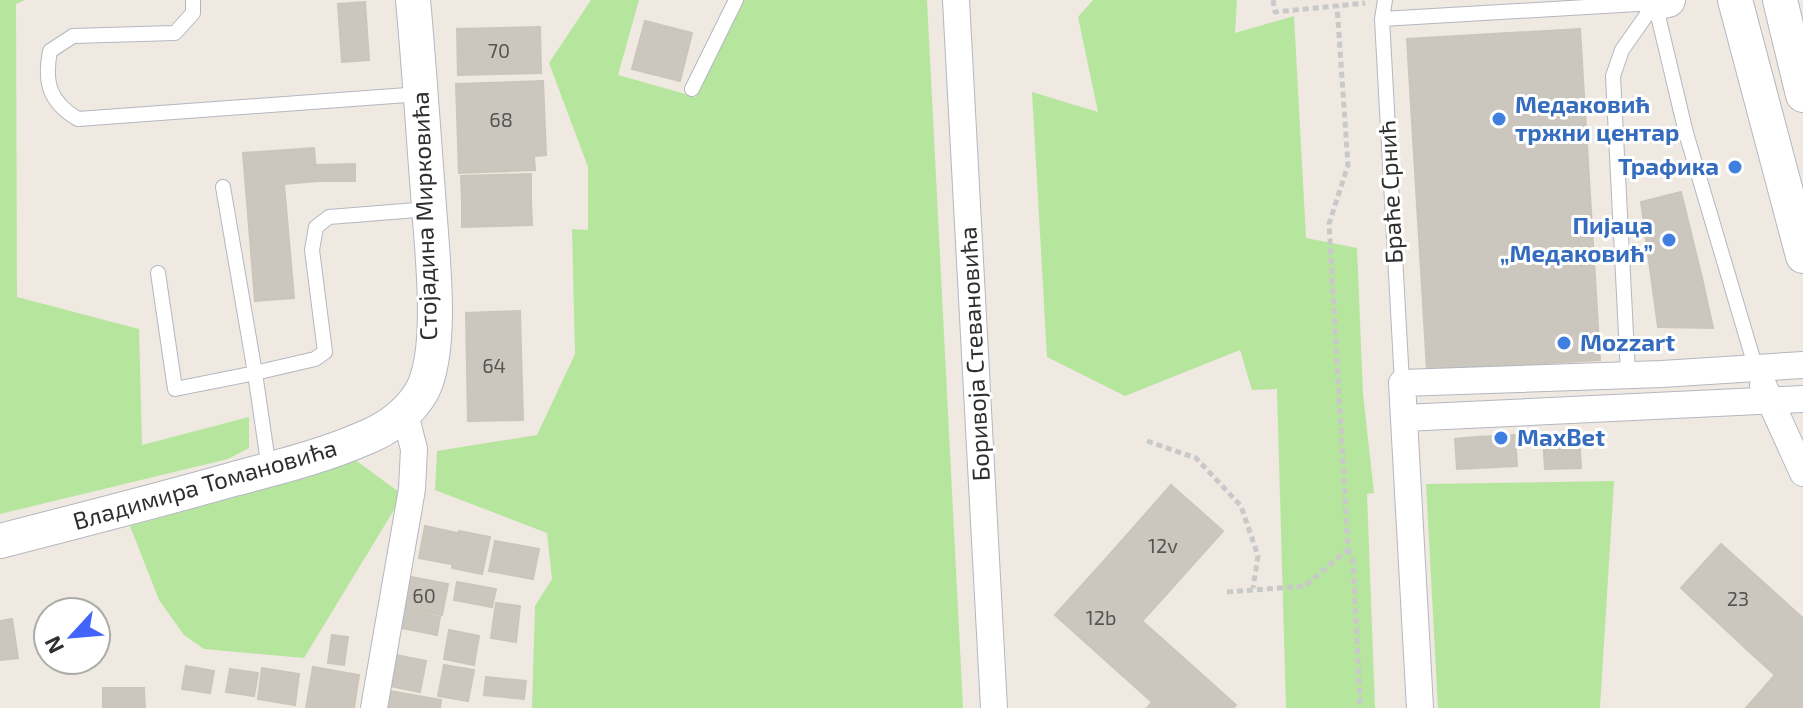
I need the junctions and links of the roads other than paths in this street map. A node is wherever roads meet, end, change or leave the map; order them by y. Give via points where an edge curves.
1 (193, 0) edge
2 (413, 0) edge
3 (736, 0) edge
4 (956, 0) edge
5 (1384, 0) edge
6 (1735, 0) edge
7 (1780, 0) edge
8 (1659, 1) edge
9 (1382, 19) junction
10 (692, 89) dead end
11 (421, 94) junction
12 (1803, 95) edge
13 (223, 187) dead end
14 (429, 209) junction
15 (1803, 256) edge
16 (158, 273) dead end
17 (1803, 365) edge
18 (1756, 369) junction
19 (255, 373) junction
20 (1628, 374) junction
21 (1402, 383) junction
22 (1803, 399) edge
23 (1770, 400) junction
24 (405, 414) junction
25 (1404, 418) junction
26 (269, 469) junction
27 (1803, 473) edge
28 (0, 541) edge
29 (374, 708) edge
30 (994, 708) edge
31 (1420, 708) edge

1 - 11 lane via 193,13 175,33 73,36 62,41 50,51 45,75 53,96 78,119
2 - 11 street, Стојадина Мирковића
3 - 10 lane
4 - 30 street, Боривоја Стевановића
5 - 9 lane, Браће Срнић
6 - 15 street
7 - 12 street
8 - 9 lane
8 - 18 lane via 1686,133
8 - 20 lane via 1622,50 1613,76
9 - 21 lane, Браће Срнић
11 - 14 street, Стојадина Мирковића
13 - 19 lane
14 - 19 lane via 329,217 316,227 312,250 325,352
14 - 24 street, Стојадина Мирковића via 434,326 430,367
16 - 19 lane via 175,389
17 - 18 street
18 - 20 street
18 - 23 street
19 - 26 lane
20 - 21 street
21 - 25 street, Браће Срнић
22 - 23 street
23 - 25 street
23 - 27 street
24 - 26 street, Владимира Томановића via 369,437
24 - 29 street via 413,474
25 - 31 street, Браће Срнић
26 - 28 street, Владимира Томановића

